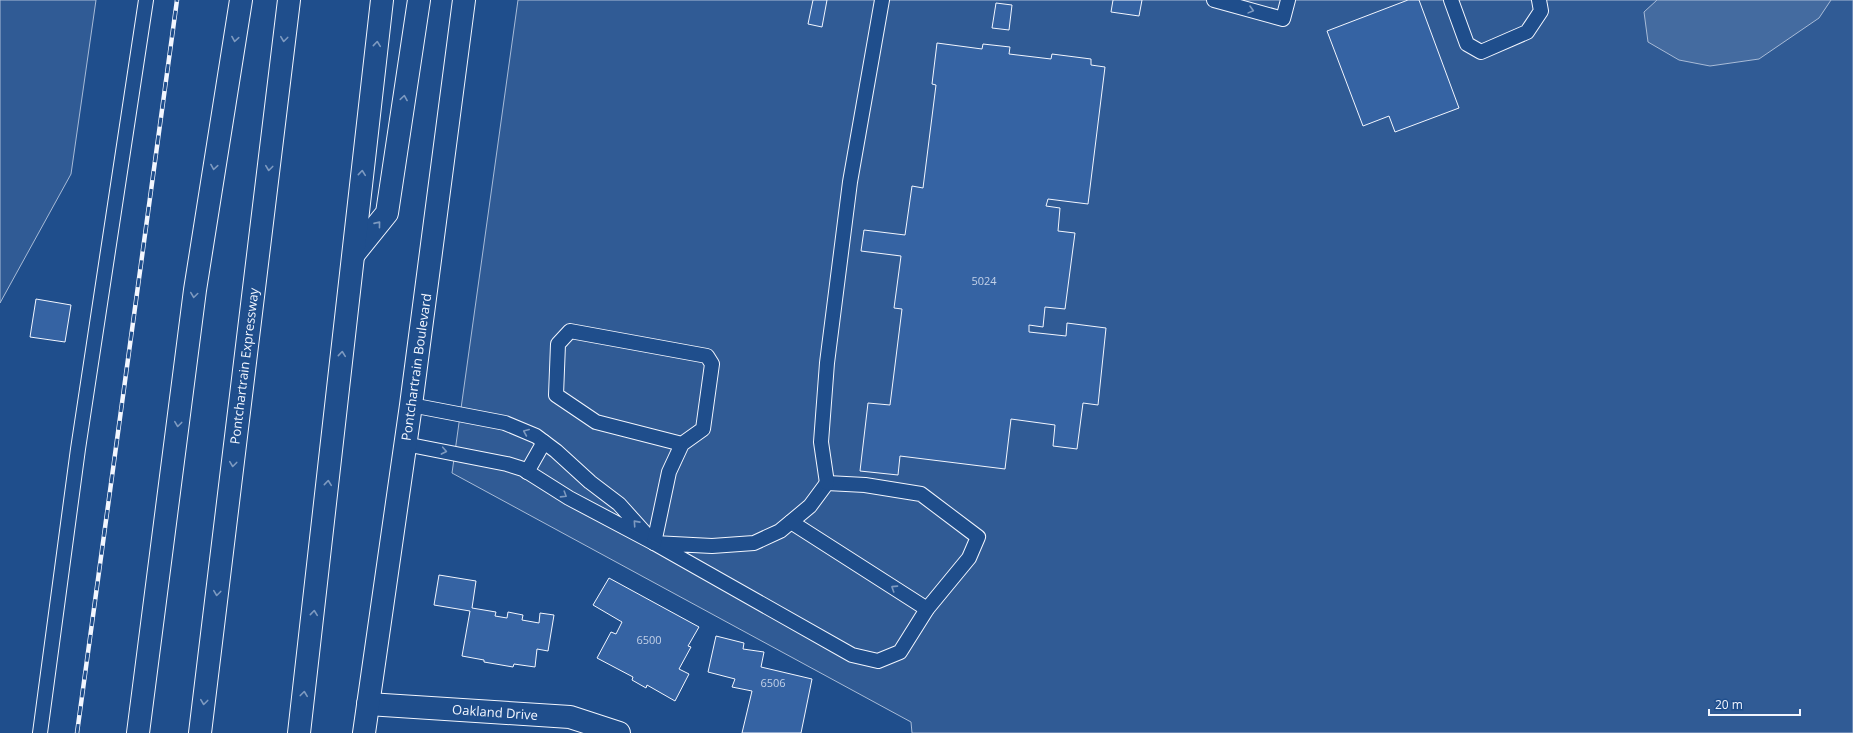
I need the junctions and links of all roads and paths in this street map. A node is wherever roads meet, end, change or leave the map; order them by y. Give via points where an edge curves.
1 (146, 0) edge
2 (241, 0) edge
3 (289, 0) edge
4 (382, 0) edge
5 (419, 0) edge
6 (464, 0) edge
7 (882, 0) edge
8 (1214, 0) edge
9 (1288, 0) edge
10 (1452, 0) edge
11 (1539, 0) edge
12 (354, 254) junction
13 (411, 406) junction
14 (544, 442) junction
15 (405, 444) junction
16 (682, 444) junction
17 (527, 472) junction
18 (827, 483) junction
19 (791, 522) junction
20 (654, 543) junction
21 (927, 609) junction
22 (368, 704) junction
23 (40, 733) edge
24 (138, 733) edge
25 (200, 733) edge
26 (299, 733) edge
27 (364, 733) edge
28 (619, 733) edge

1 - 23 lane via 78,449
2 -> 24 main road via 195,290
3 -> 25 main road, Pontchartrain Expressway
12 -> 4 main road
12 -> 5 main road via 387,213
6 - 13 main road, Pontchartrain Boulevard
7 - 18 lane via 850,182 827,363 821,442
8 -> 9 lane via 1283,19
10 - 11 lane via 1467,44 1480,52 1527,32 1541,11
26 -> 12 main road
14 -> 13 lane via 505,423
13 - 15 main road, Pontchartrain Boulevard
14 - 17 lane
20 -> 14 lane via 619,504
15 -> 17 lane via 507,464
15 - 22 main road, Pontchartrain Boulevard
16 - 16 lane via 703,429 712,364 707,356 570,331 558,344 556,395 596,422
16 - 20 lane via 669,472
17 -> 20 lane via 569,498
18 - 19 lane via 810,506
18 - 21 lane via 865,485 921,494 978,537 970,558
19 - 20 lane via 780,531 754,543 712,546
21 -> 19 lane
20 - 21 lane via 852,655 878,661 900,652
22 - 27 main road, Pontchartrain Boulevard
22 - 28 main road, Oakland Drive via 570,717

